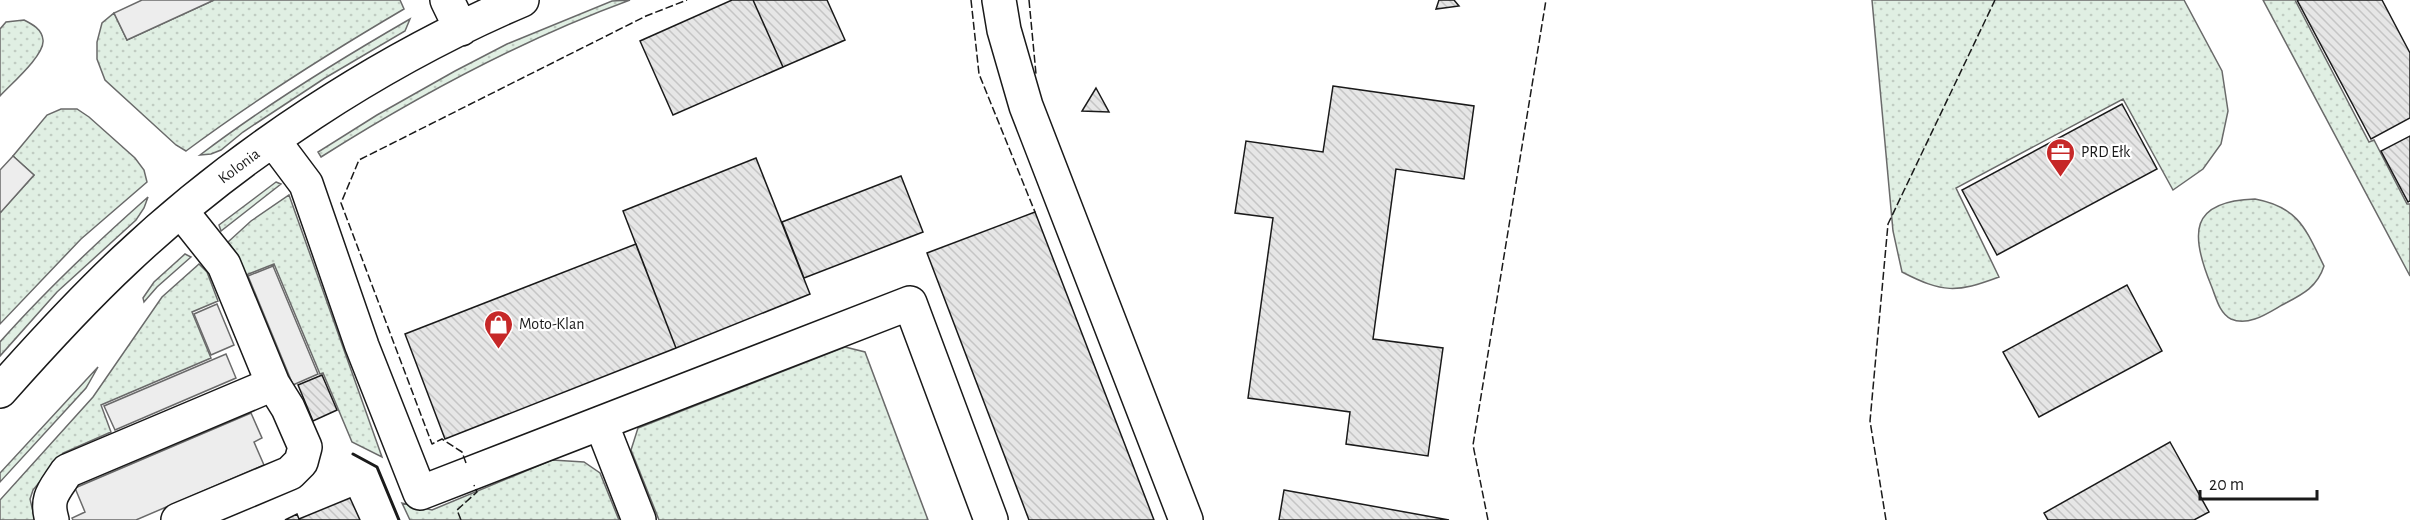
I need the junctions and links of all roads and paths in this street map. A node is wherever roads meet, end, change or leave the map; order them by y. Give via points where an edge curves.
1 (522, 0) edge
2 (999, 0) edge
3 (454, 14) edge
4 (273, 140) junction
5 (181, 211) junction
6 (273, 384) junction
7 (0, 391) edge
8 (601, 423) junction
9 (52, 520) edge
10 (178, 520) edge
11 (639, 520) edge
12 (991, 520) edge
13 (1186, 520) edge

1 - 3 street, Kolonia
2 - 13 street via 1026,106
3 - 4 street, Kolonia via 353,88
4 - 5 street, Kolonia
4 - 8 street via 306,184 362,346 420,493
5 - 6 street via 224,265
5 - 7 street, Kolonia via 97,287
6 - 9 street via 67,471 49,498
6 - 10 street via 305,447 301,462 290,473
8 - 11 street
8 - 12 street via 910,303

